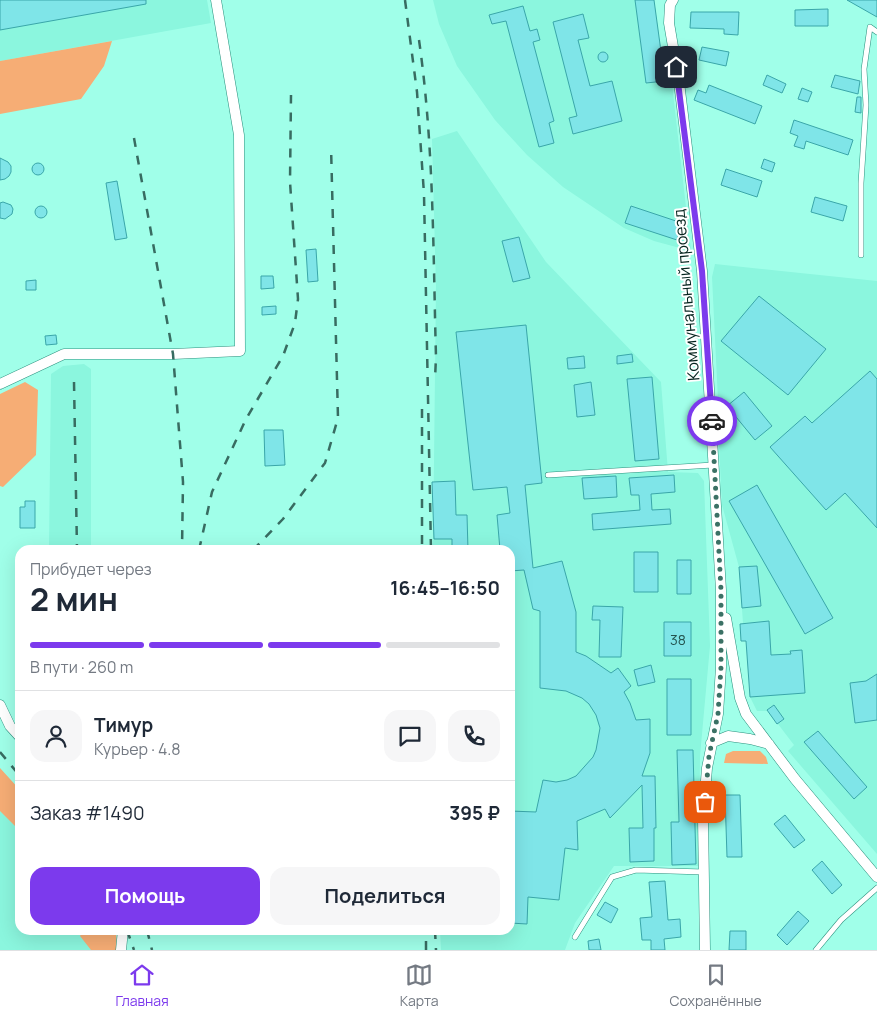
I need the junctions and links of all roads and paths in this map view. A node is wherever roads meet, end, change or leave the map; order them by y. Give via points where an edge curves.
1 (216, 0) edge
2 (673, 0) edge
3 (877, 32) edge
4 (861, 254) dead end
5 (0, 384) edge
6 (713, 465) junction
7 (548, 475) dead end
8 (721, 590) junction
9 (0, 706) edge
10 (15, 732) edge
11 (711, 743) junction
12 (769, 744) junction
13 (704, 872) junction
14 (877, 877) edge
15 (877, 888) edge
16 (122, 935) edge
17 (575, 937) dead end
18 (122, 950) edge
19 (705, 950) edge
20 (816, 950) edge

1 - 5 street via 238,135 240,351 64,354
2 - 6 street, Коммунальный проезд via 669,23 702,271
3 - 4 lane via 870,28 864,69 866,105
6 - 7 lane
6 - 8 street, Коммунальный проезд
8 - 11 street via 718,714
8 - 12 street via 740,698 746,714
9 - 10 street
11 - 12 street via 728,736
11 - 13 street via 704,818
12 - 14 street
13 - 17 lane via 636,870 612,877
13 - 19 street
15 - 20 lane via 841,920
16 - 18 street

